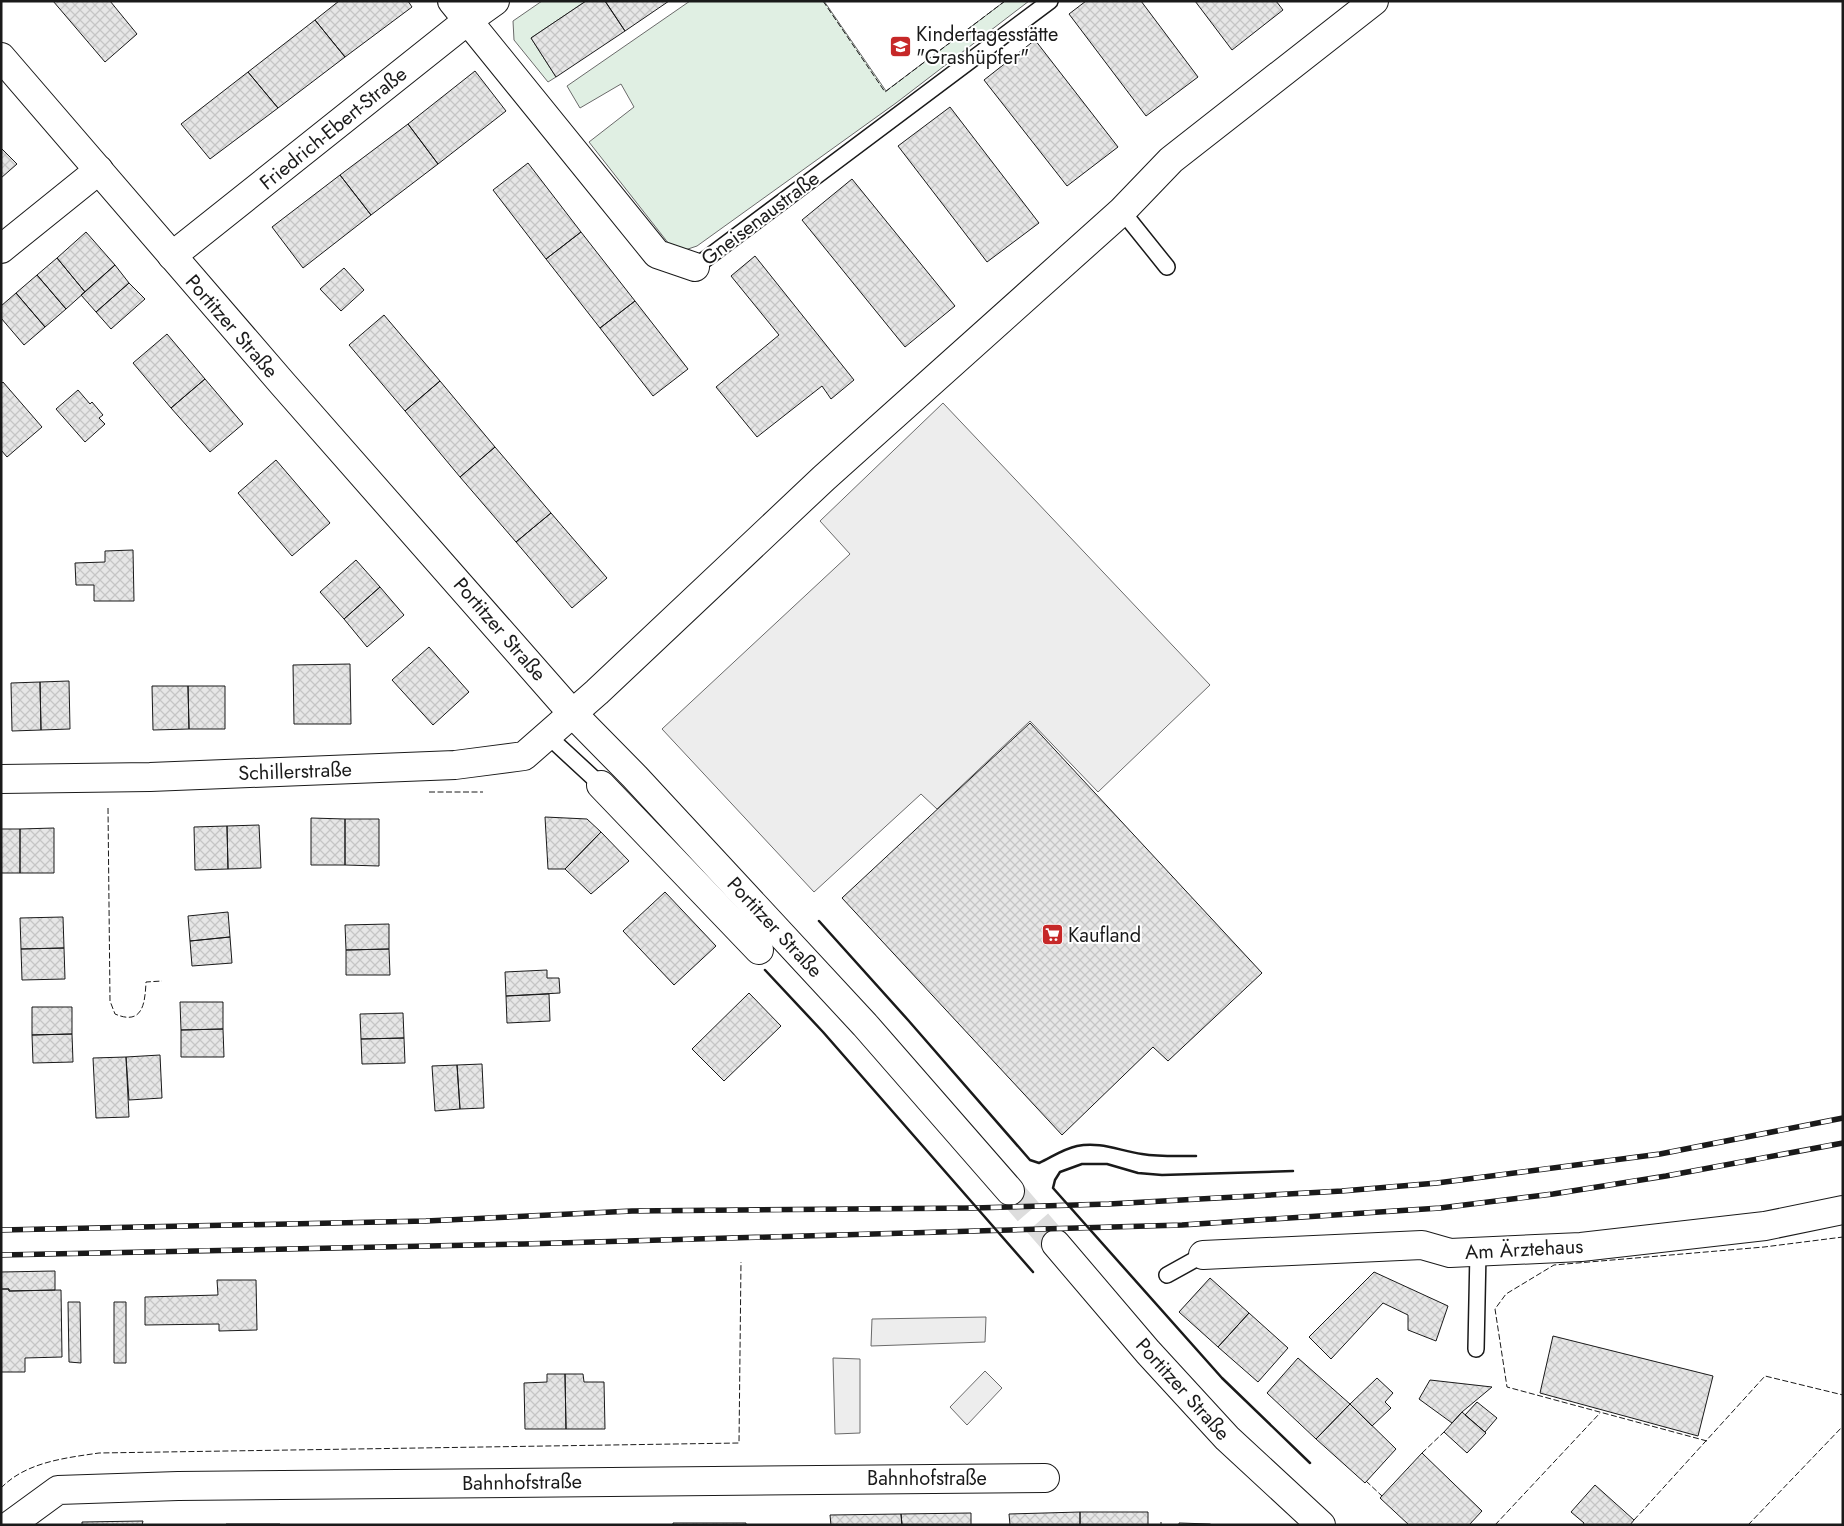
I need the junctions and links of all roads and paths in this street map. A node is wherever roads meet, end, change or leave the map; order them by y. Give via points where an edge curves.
1 (495, 1) edge
2 (1050, 1) edge
3 (1374, 1) edge
4 (460, 11) edge
5 (1, 57) edge
6 (99, 170) junction
7 (1122, 211) junction
8 (1, 249) edge
9 (172, 256) junction
10 (1167, 266) dead end
11 (695, 267) joint
12 (574, 714) junction
13 (548, 736) junction
14 (1, 779) edge
15 (601, 785) joint
16 (759, 950) dead end
17 (1010, 1192) tunnel mouth
18 (1843, 1210) edge
19 (1056, 1244) tunnel mouth
20 (1478, 1252) junction
21 (1203, 1255) joint
22 (1167, 1275) dead end
23 (1476, 1348) dead end
24 (1045, 1478) dead end
25 (10, 1525) edge
26 (1321, 1525) edge

1 - 4 street, Friedrich-Ebert-Straße
2 - 11 lane, Gneisenaustraße
3 - 7 street, Schillerstraße via 1171,160
4 - 9 street, Friedrich-Ebert-Straße
4 - 11 street, Gneisenaustraße via 657,254
5 - 6 street, Portitzer Straße
6 - 8 street
6 - 9 street, Portitzer Straße
7 - 10 lane
7 - 12 street, Schillerstraße via 824,478
9 - 12 street, Portitzer Straße
12 - 13 street, Schillerstraße
12 - 17 street, Portitzer Straße via 865,1025
13 - 14 street, Schillerstraße via 524,756 455,765 150,777
13 - 15 lane
15 - 16 street
18 - 20 street, Am Ärztehaus via 1766,1226 1581,1247
19 - 26 street, Portitzer Straße via 1227,1438
20 - 21 street, Am Ärztehaus via 1450,1253 1422,1245
20 - 23 lane
21 - 22 lane
24 - 25 street, Bahnhofstraße via 178,1486 58,1490

